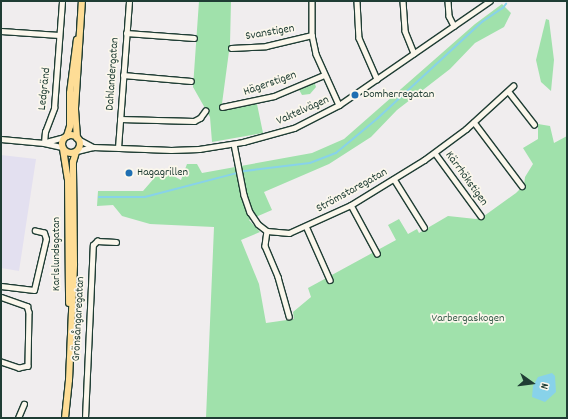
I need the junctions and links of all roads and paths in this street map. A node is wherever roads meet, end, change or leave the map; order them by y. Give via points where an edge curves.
1 (62, 1) edge
2 (82, 1) edge
3 (129, 1) edge
4 (312, 1) edge
5 (357, 1) edge
6 (402, 1) edge
7 (448, 1) edge
8 (490, 1) edge
9 (81, 14) junction
10 (454, 26) junction
11 (1, 30) edge
12 (126, 33) junction
13 (59, 35) junction
14 (312, 35) junction
15 (194, 38) dead end
16 (231, 48) dead end
17 (414, 53) junction
18 (123, 75) junction
19 (324, 75) junction
20 (377, 79) junction
21 (192, 81) dead end
22 (513, 86) dead end
23 (509, 92) junction
24 (339, 105) junction
25 (222, 108) dead end
26 (205, 111) dead end
27 (120, 119) junction
28 (474, 122) junction
29 (534, 124) dead end
30 (66, 137) junction
31 (78, 138) junction
32 (1, 139) edge
33 (44, 142) junction
34 (234, 144) junction
35 (93, 147) junction
36 (63, 148) junction
37 (118, 148) junction
38 (77, 151) junction
39 (435, 153) junction
40 (394, 180) junction
41 (522, 186) dead end
42 (351, 204) junction
43 (481, 216) dead end
44 (306, 226) junction
45 (424, 227) dead end
46 (267, 230) junction
47 (35, 231) dead end
48 (116, 242) dead end
49 (376, 253) dead end
50 (330, 280) dead end
51 (1, 286) edge
52 (1, 297) edge
53 (289, 316) dead end
54 (70, 358) junction
55 (1, 362) edge
56 (24, 404) dead end
57 (18, 418) edge
58 (65, 418) edge
59 (85, 418) edge

1 - 13 street, Ledgränd
2 - 9 main road
3 - 12 street, Dahlandergatan
4 - 14 street
5 - 20 street via 359,38
6 - 17 street via 405,31
7 - 10 street
8 - 10 street, Vaktelvägen
9 - 30 main road via 71,81 70,126
9 - 31 main road via 75,108
10 - 17 street, Vaktelvägen
11 - 13 street
12 - 15 street
12 - 18 street, Dahlandergatan
13 - 33 street, Ledgränd via 54,108
14 - 16 street, Svanstigen via 275,44
14 - 19 street
17 - 20 street, Vaktelvägen
18 - 21 street
18 - 27 street, Dahlandergatan
19 - 24 street
19 - 25 street, Hägerstigen via 274,96
20 - 24 street, Vaktelvägen
22 - 23 street, Strömstaregatan
23 - 28 street, Strömstaregatan
23 - 29 street
24 - 34 street, Vaktelvägen via 294,128
26 - 27 street via 194,121
27 - 37 street, Dahlandergatan
28 - 39 street, Strömstaregatan
28 - 41 street
30 - 31 main road
30 - 33 street
30 - 36 main road
31 - 35 street, Vaktelvägen
31 - 38 main road via 80,146
32 - 33 street
33 - 36 street
34 - 37 street, Vaktelvägen via 185,150
34 - 46 street via 250,212 258,224
35 - 37 street, Vaktelvägen
35 - 38 street, Vaktelvägen
36 - 38 main road via 69,153
36 - 54 main road, Karlslundsgatan via 68,179
38 - 54 main road, Karlslundsgatan via 73,162 74,264
39 - 40 street, Strömstaregatan
39 - 43 street, Kärrhökstigen
40 - 42 street, Strömstaregatan
40 - 45 street
42 - 44 street, Strömstaregatan
42 - 49 street
44 - 46 street, Strömstaregatan via 283,234
44 - 50 street
46 - 53 street via 265,246 278,277
47 - 51 street via 44,233 46,239 34,290
48 - 59 street, Grönsångaregatan via 97,241 93,245
52 - 55 street via 27,306 29,312 28,366 19,368
54 - 58 main road, Karlslundsgatan
56 - 57 street

